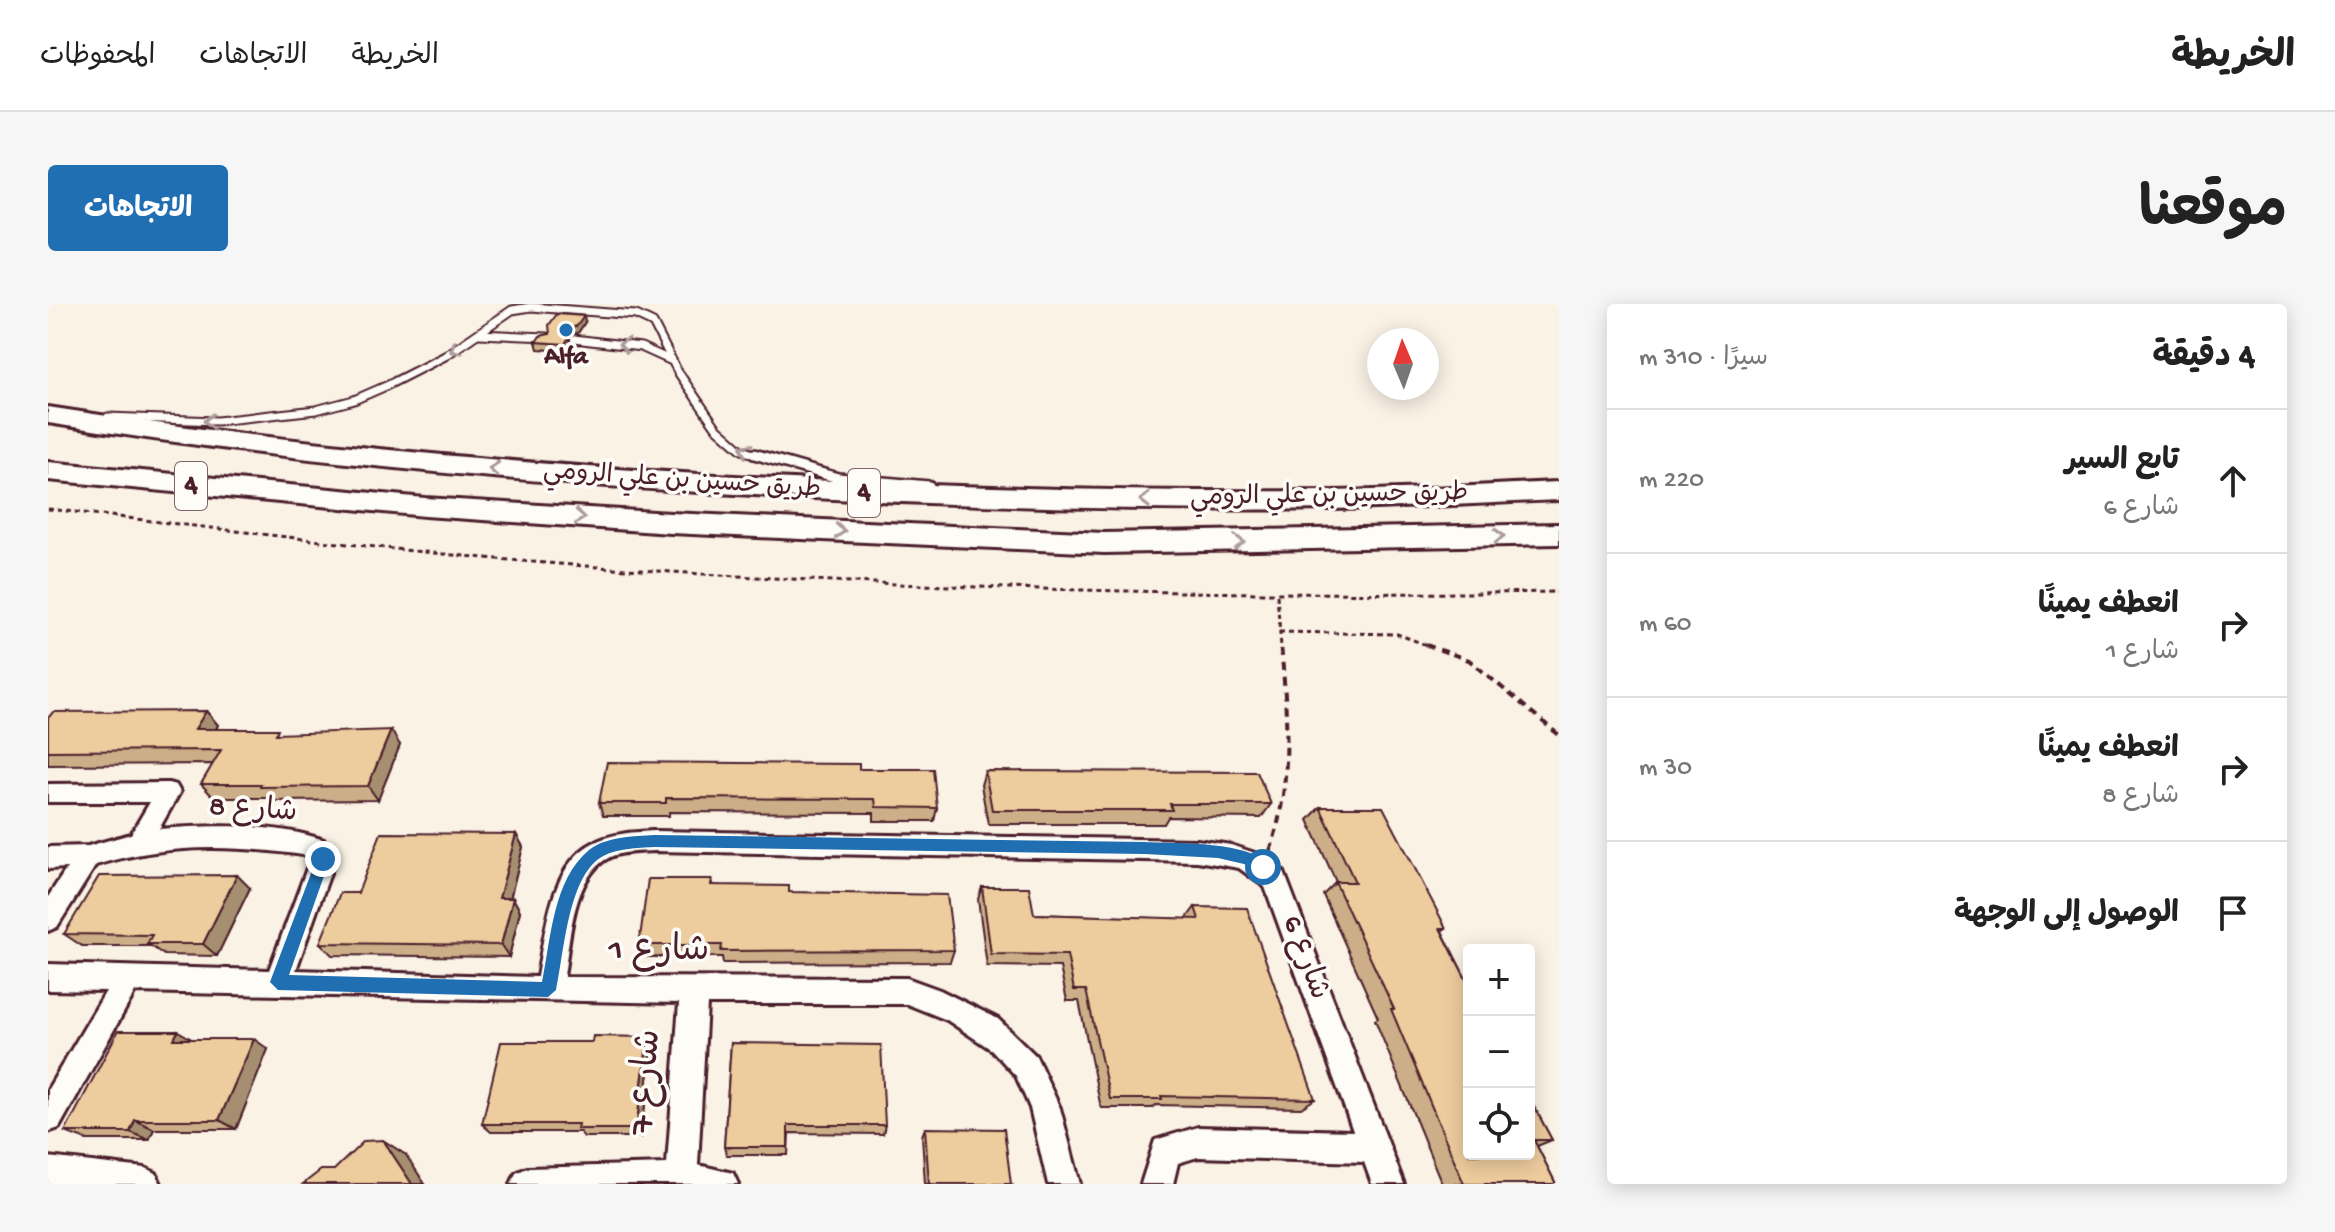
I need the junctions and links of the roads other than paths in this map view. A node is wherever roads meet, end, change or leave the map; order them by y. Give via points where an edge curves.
1 (479, 334) junction
2 (547, 337) edge
3 (574, 339) dead end
4 (672, 361) junction
5 (48, 412) edge
6 (48, 428) edge
7 (170, 436) junction
8 (48, 450) edge
9 (48, 471) edge
10 (1559, 491) edge
11 (335, 499) junction
12 (1097, 500) junction
13 (1559, 534) edge
14 (48, 793) edge
15 (139, 842) junction
16 (88, 857) junction
17 (48, 858) edge
18 (48, 919) edge
19 (48, 977) edge
20 (128, 979) junction
21 (278, 982) junction
22 (548, 990) junction
23 (694, 990) junction
24 (48, 1117) edge
25 (1374, 1147) junction
26 (48, 1173) edge
27 (682, 1179) junction
28 (145, 1184) edge
29 (527, 1184) edge
30 (722, 1184) edge
31 (1064, 1184) edge
32 (1157, 1184) edge
33 (1388, 1184) edge

1 - 2 lane
1 - 4 lane via 522,307 636,315 653,323
1 -> 5 lane via 386,386 316,410 217,421
4 -> 3 lane via 641,347
12 -> 4 lane via 838,478 780,464 742,450 716,427
5 - 7 highway, طريق حسين بن علي الرومي / 4
6 - 7 highway
12 -> 7 highway, طريق حسين بن علي الرومي / 4 via 839,492 567,475
8 - 11 highway
9 - 11 highway, طريق حسين بن علي الرومي / 4
10 -> 12 highway, طريق حسين بن علي الرومي / 4 via 1334,500
11 -> 13 highway, طريق حسين بن علي الرومي / 4 via 671,523 1104,543
14 - 15 street, شارع 8 via 168,792
15 - 16 street, شارع 8
15 - 21 street, شارع 8 via 208,838 315,847 323,859
16 - 17 street, شارع 8
16 - 18 street
19 - 20 street, شارع 1
20 - 21 street, شارع 1
20 - 24 street
21 - 22 street, شارع 1
22 - 23 street, شارع 1
22 - 25 street, شارع 6 via 571,880 595,853 625,843 1218,852 1247,858 1275,880
23 - 27 street, شارع 7
23 - 31 street, شارع 1 via 907,991 950,1007 1005,1043 1027,1067
25 - 32 street via 1198,1142 1166,1151
25 - 33 street, شارع 6
26 - 28 street
27 - 29 street, شارع 7
27 - 30 street, شارع 7

